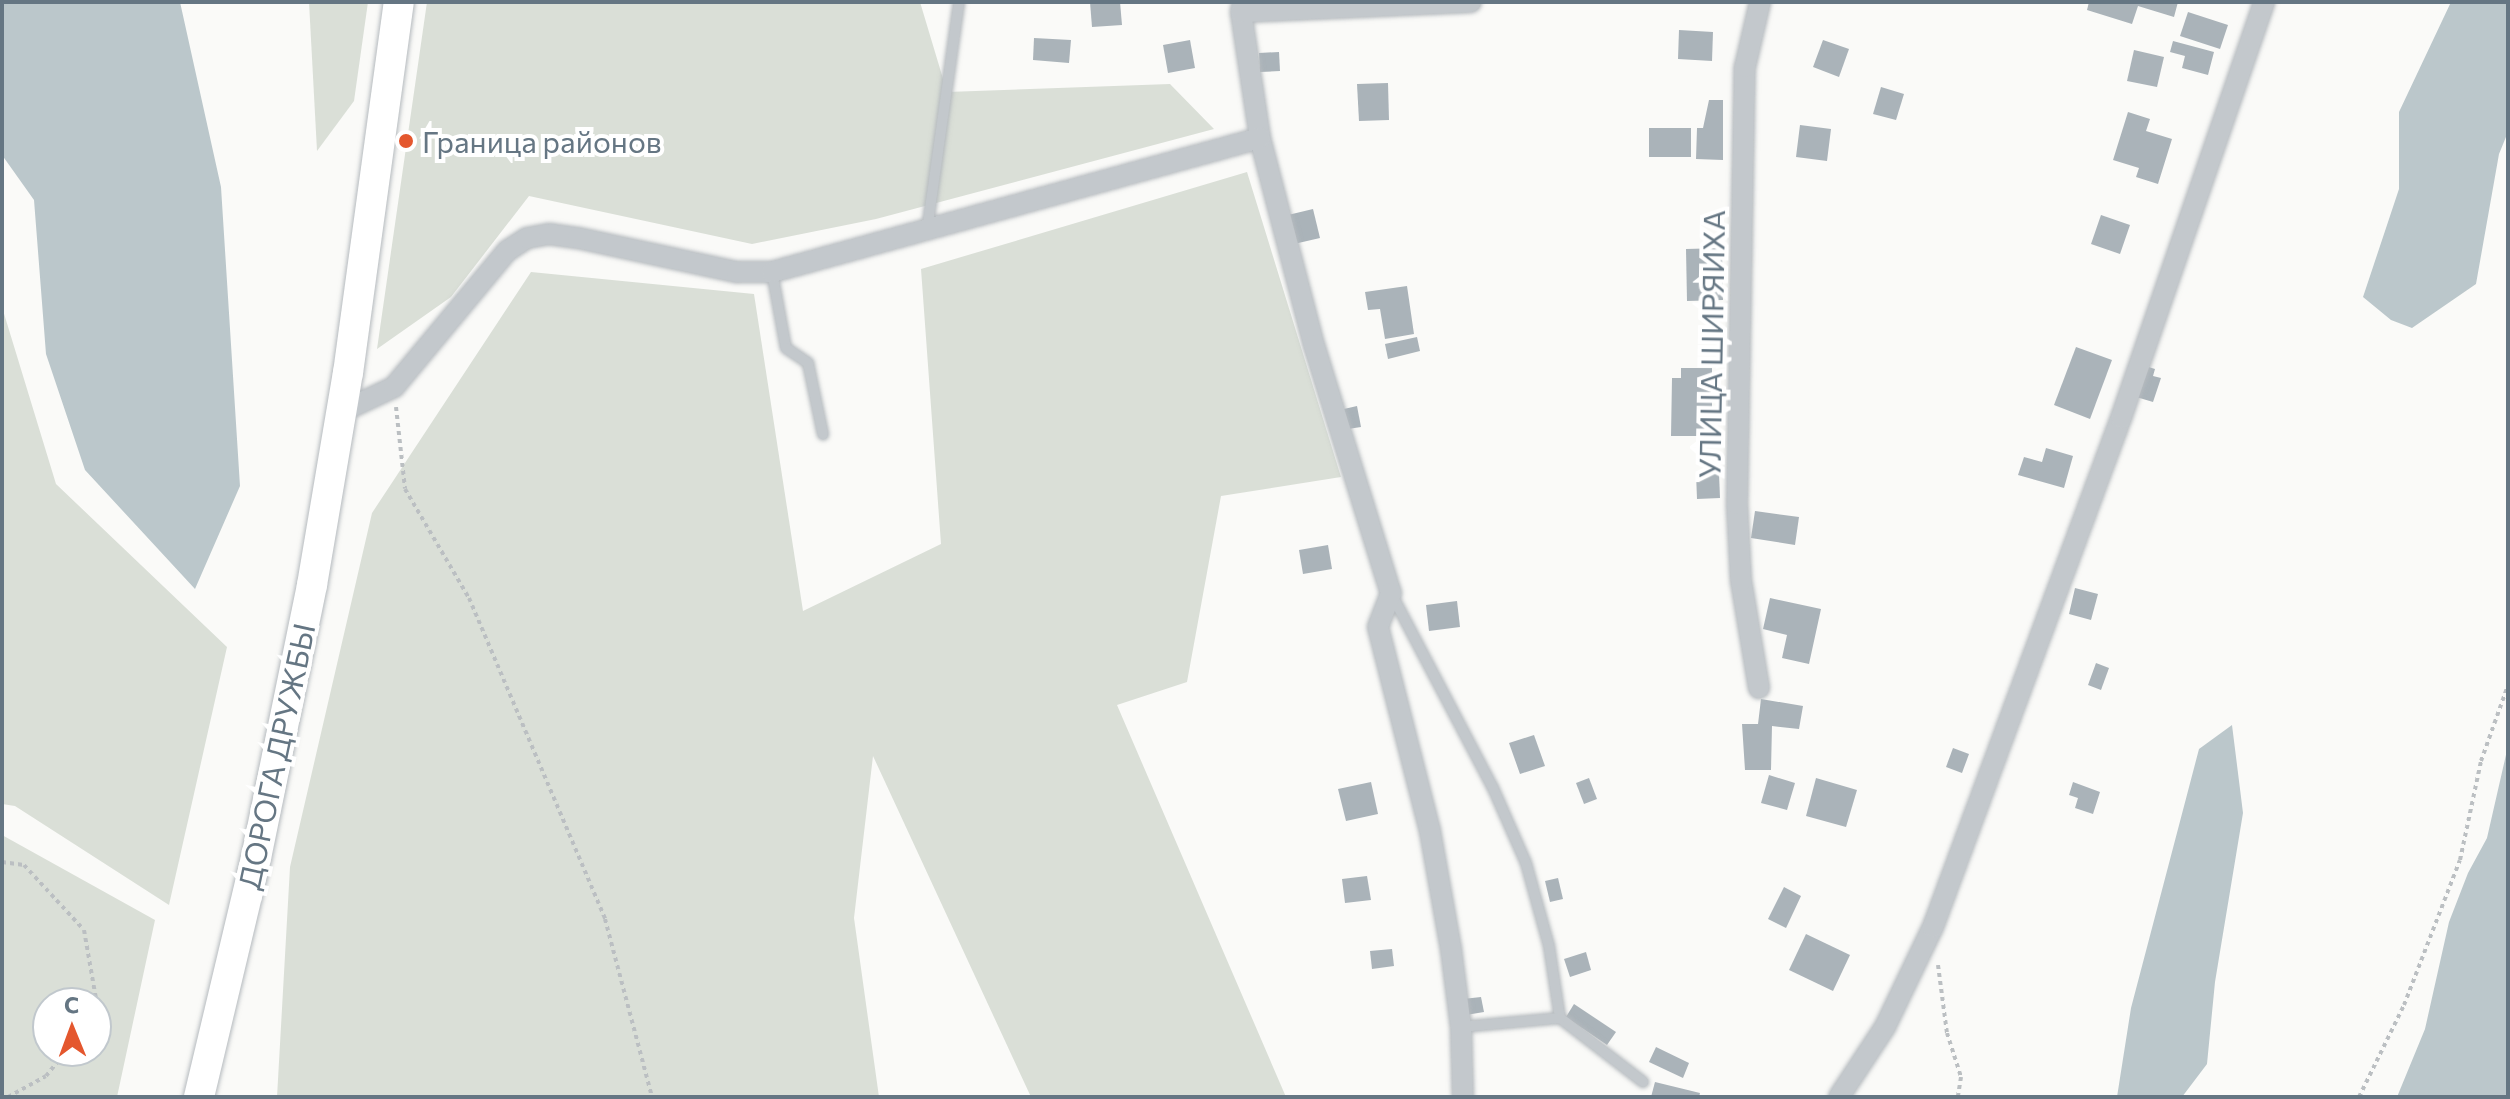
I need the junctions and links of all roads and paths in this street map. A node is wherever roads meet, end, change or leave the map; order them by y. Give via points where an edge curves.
1 (399, 2) edge
2 (959, 2) edge
3 (1471, 2) edge
4 (1760, 2) edge
5 (2264, 2) edge
6 (1242, 7) edge
7 (1260, 138) junction
8 (927, 230) junction
9 (772, 272) junction
10 (394, 387) junction
11 (339, 413) junction
12 (823, 434) dead end
13 (1391, 593) junction
14 (2508, 685) edge
15 (1759, 688) dead end
16 (2, 862) edge
17 (1933, 927) junction
18 (94, 987) edge
19 (1560, 1018) junction
20 (1461, 1027) junction
21 (53, 1067) edge
22 (1643, 1082) dead end
23 (8, 1097) edge
24 (199, 1097) edge
25 (652, 1097) edge
26 (1463, 1097) edge
27 (1839, 1097) edge
28 (1958, 1097) edge
29 (2359, 1097) edge

1 - 11 main road, ДОРОГА ДРУЖБЫ
2 - 8 lane
3 - 6 street
4 - 15 street, УЛИЦА ШИРЯИХА via 1745,67 1737,504 1741,581
5 - 17 street via 2121,418
6 - 7 street
7 - 8 street
7 - 13 street via 1314,345
8 - 9 street
9 - 10 street via 737,272 578,238 527,238 507,251
9 - 12 lane via 786,348 808,363
10 - 11 street
10 - 25 path via 405,489 469,598 605,919
11 - 24 main road, ДОРОГА ДРУЖБЫ via 312,585 256,858
13 - 19 lane via 1493,788 1526,863 1549,946
13 - 20 street via 1378,627 1430,831
14 - 29 path via 2481,761 2460,860 2404,1005
16 - 18 path via 24,865 84,930
17 - 27 street via 1885,1027
17 - 28 path via 1947,1033 1961,1077
19 - 20 lane
19 - 22 lane
20 - 26 street
21 - 23 path

